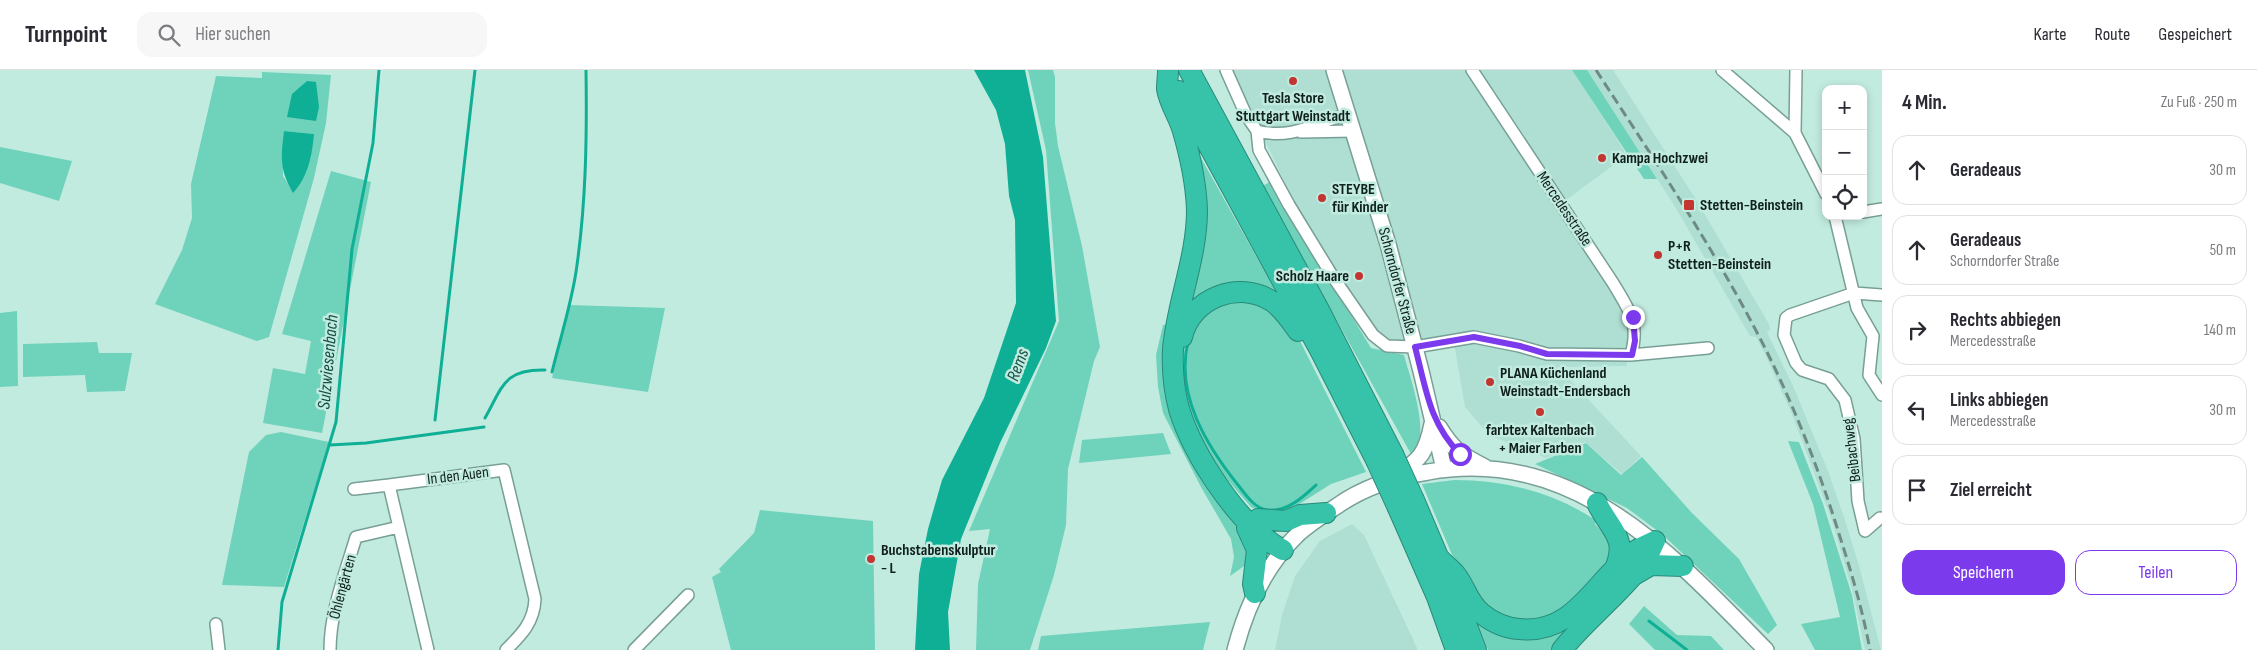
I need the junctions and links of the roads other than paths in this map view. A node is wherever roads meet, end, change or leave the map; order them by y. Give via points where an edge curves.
1 (1168, 70) edge
2 (1189, 70) edge
3 (1226, 70) edge
4 (1334, 70) edge
5 (1472, 70) edge
6 (1722, 70) edge
7 (1796, 70) edge
8 (1348, 114) junction
9 (1257, 131) junction
10 (1353, 131) junction
11 (1299, 132) junction
12 (1795, 133) junction
13 (1822, 186) edge
14 (1882, 209) edge
15 (1867, 211) edge
16 (1838, 220) edge
17 (1854, 293) junction
18 (1882, 295) edge
19 (1415, 347) junction
20 (1708, 348) dead end
21 (1321, 352) junction
22 (1632, 355) junction
23 (1882, 394) edge
24 (1433, 418) junction
25 (1384, 457) junction
26 (1486, 467) junction
27 (1444, 469) junction
28 (1391, 479) junction
29 (389, 485) junction
30 (354, 489) dead end
31 (1597, 503) junction
32 (1406, 504) junction
33 (1326, 514) junction
34 (1250, 517) junction
35 (1880, 518) dead end
36 (399, 527) junction
37 (1655, 542) junction
38 (1283, 550) junction
39 (1440, 559) junction
40 (1683, 566) junction
41 (1622, 574) junction
42 (1255, 593) junction
43 (688, 594) dead end
44 (216, 624) dead end
45 (219, 650) edge
46 (330, 650) edge
47 (428, 650) edge
48 (506, 650) edge
49 (634, 650) edge
50 (1235, 650) edge
51 (1456, 650) edge
52 (1476, 650) edge
53 (1562, 650) edge
54 (1766, 650) edge

1 - 21 highway
1 - 34 highway via 1167,90 1188,151 1197,211 1193,249 1174,339 1176,396 1186,428 1210,471
2 - 25 highway via 1319,310
3 - 9 street via 1246,115
4 - 8 main road, Schorndorfer Straße
5 - 22 street, Mercedesstraße via 1633,317 1635,341
6 - 12 street
7 - 12 street
8 - 10 main road, Schorndorfer Straße
8 - 11 street
9 - 11 street via 1275,135
9 - 19 street via 1259,150 1289,205 1373,334 1387,346
10 - 11 street
10 - 19 main road, Schorndorfer Straße
12 - 13 street
14 - 15 street
16 - 17 street
17 - 18 street
17 - 23 street via 1856,308 1873,336 1869,375
17 - 35 street, Beibachweg via 1786,318 1784,335 1802,370 1829,379 1845,400 1854,439 1858,501 1866,531
19 - 22 street via 1474,337 1547,354
19 - 24 main road, Schorndorfer Straße
20 - 22 street
21 - 25 highway
21 - 34 highway via 1303,338 1286,314 1272,302 1249,293 1212,298 1193,312 1185,326 1180,344 1179,370 1188,417 1221,478
24 - 26 main road via 1449,444 1460,454
24 - 27 main road, Schorndorfer Straße
24 - 28 main road via 1428,444 1417,461
25 - 32 highway, bridge
26 - 27 main road
26 - 31 main road via 1517,471
27 - 28 main road
28 - 33 main road via 1363,491
29 - 30 street
29 - 36 street
29 - 48 street, In den Auen via 504,470 535,599 528,628
31 - 37 main road
31 - 41 highway via 1605,520 1618,534
32 - 39 highway
32 - 51 highway
33 - 34 highway via 1300,515 1286,521
33 - 38 main road via 1297,535
34 - 38 highway via 1267,542
34 - 42 highway via 1257,548
36 - 46 street, Öhlengärten via 356,538 337,602
36 - 47 street
37 - 40 main road
37 - 41 highway via 1649,555
38 - 42 main road
39 - 41 highway via 1457,576 1466,596 1481,613 1506,627 1526,630 1561,622
39 - 52 highway
40 - 41 highway via 1651,565
40 - 54 main road
41 - 53 highway
42 - 50 main road
43 - 49 street
44 - 45 street

